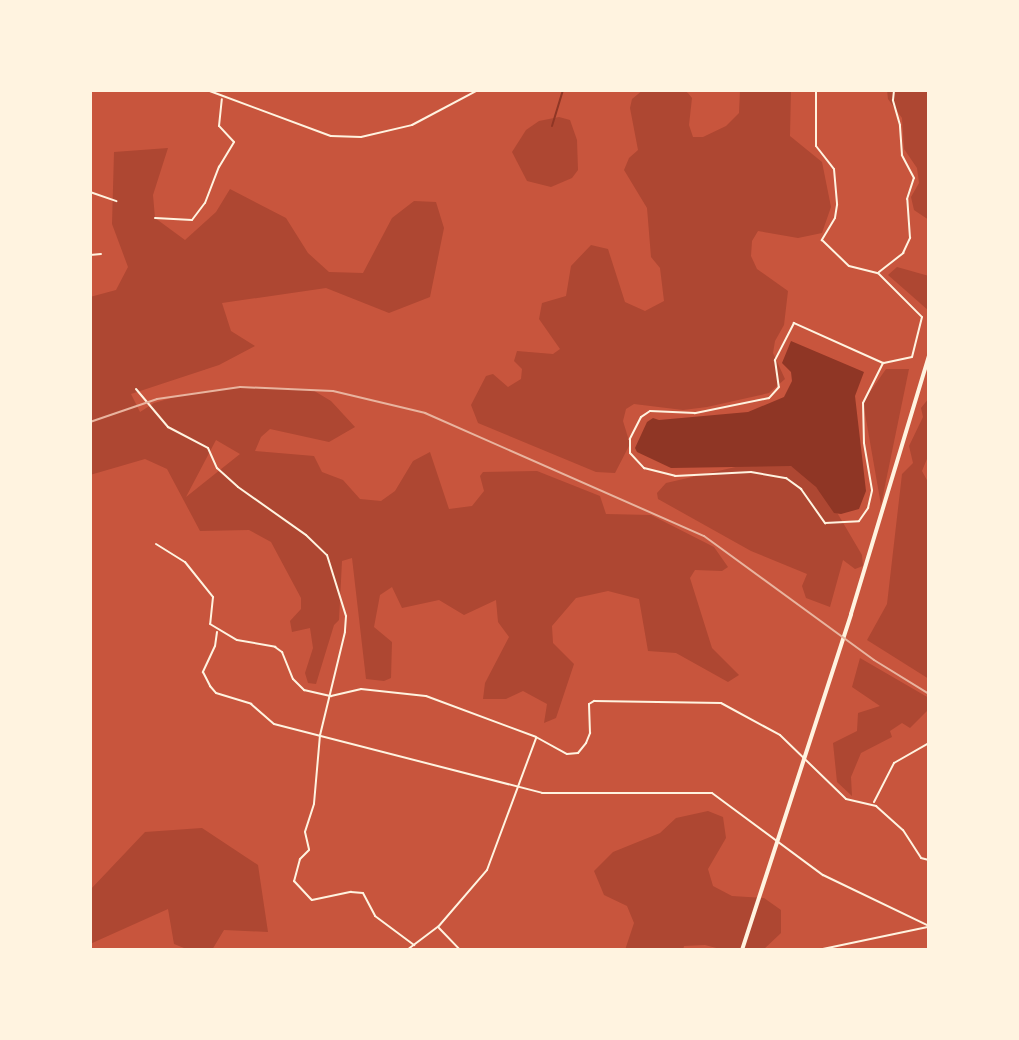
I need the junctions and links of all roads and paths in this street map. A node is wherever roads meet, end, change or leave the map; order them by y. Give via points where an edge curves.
1 (207, 90) edge
2 (478, 90) edge
3 (816, 90) edge
4 (894, 90) edge
5 (223, 98) junction
6 (90, 192) edge
7 (116, 201) dead end
8 (155, 218) dead end
9 (101, 254) dead end
10 (90, 255) edge
11 (878, 273) junction
12 (929, 355) edge
13 (883, 363) junction
14 (136, 389) dead end
15 (156, 544) dead end
16 (217, 630) junction
17 (331, 696) junction
18 (320, 735) junction
19 (536, 737) junction
20 (929, 743) edge
21 (520, 784) junction
22 (873, 804) junction
23 (929, 860) edge
24 (929, 926) edge
25 (438, 927) junction
26 (414, 945) junction
27 (407, 950) edge
28 (460, 950) edge
29 (742, 950) edge
30 (818, 950) edge

1 - 5 street
2 - 5 street via 412,125 361,137 331,136
3 - 11 street via 816,146 834,169 837,205 822,240 849,266
4 - 11 street via 902,155 914,178 907,199 910,238 903,253
5 - 8 street via 219,126 234,142 205,203 192,220
6 - 7 street
9 - 10 street
11 - 13 street via 922,317 912,357
12 - 29 highway
13 - 13 street via 794,323 775,360 779,387 769,398 695,413 650,411 630,439 630,453 644,468 675,476 751,472 786,478 801,489 825,523 859,521 872,490 863,403
14 - 17 street via 168,427 208,448 217,468 238,487 327,555 346,616
15 - 16 street via 185,562 213,597 208,620
16 - 17 street via 275,647 288,661 297,686
16 - 18 street via 203,672 216,693 251,704 274,724
17 - 18 street
17 - 19 street via 361,689 426,696
18 - 21 street
18 - 26 street via 314,804 305,832 309,850 300,859 294,881 312,900 363,893 375,916
19 - 21 street
19 - 22 street via 567,754 578,753 590,733 588,712 594,701 721,703 780,735 846,799
20 - 22 street via 894,763
21 - 24 street via 560,794 712,793 823,875
21 - 25 street via 487,870
22 - 23 street via 903,830 921,858
24 - 30 street
25 - 26 street
25 - 28 street
26 - 27 street

